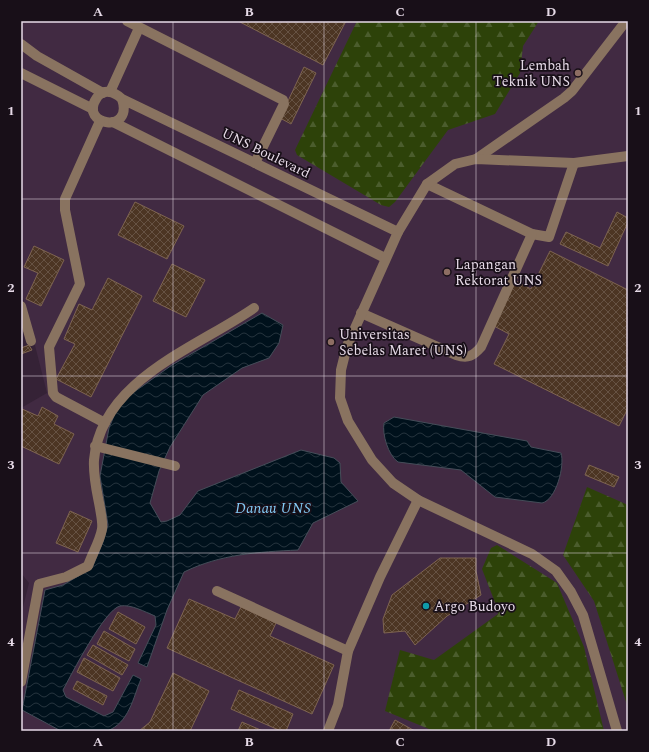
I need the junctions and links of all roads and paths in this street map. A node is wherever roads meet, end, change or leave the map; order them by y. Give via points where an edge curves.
1 (127, 21) edge
2 (626, 21) edge
3 (139, 28) junction
4 (21, 44) edge
5 (21, 73) edge
6 (107, 92) junction
7 (122, 99) junction
8 (93, 109) junction
9 (100, 121) junction
10 (113, 122) junction
11 (628, 156) edge
12 (476, 159) junction
13 (255, 163) junction
14 (574, 163) junction
15 (427, 184) junction
16 (398, 232) junction
17 (532, 234) junction
18 (385, 258) junction
19 (21, 306) edge
20 (254, 308) dead end
21 (361, 313) junction
22 (31, 341) dead end
23 (105, 423) junction
24 (95, 446) junction
25 (175, 466) dead end
26 (418, 500) junction
27 (216, 591) dead end
28 (348, 651) junction
29 (21, 682) edge
30 (328, 731) edge
31 (617, 731) edge

1 - 3 street
2 - 12 street via 572,91
3 - 6 street
3 - 13 street via 283,100 284,104
4 - 6 street via 37,56
5 - 8 street
6 - 7 street via 117,94
6 - 8 street via 97,96
7 - 10 street via 123,113 120,119
7 - 13 street, UNS Boulevard
8 - 9 street
9 - 10 street
9 - 23 street via 64,199 80,284 49,347 53,393
10 - 18 street
11 - 14 street
12 - 14 street
12 - 15 street via 455,164
13 - 16 street, UNS Boulevard
14 - 17 street via 551,234 546,237
15 - 16 street
15 - 17 street
16 - 18 street
17 - 21 street via 481,347 472,356 463,358
18 - 21 street
19 - 22 street
20 - 23 street via 155,368 123,395
21 - 26 street via 347,346 341,370 340,398 348,421 372,460 393,483
23 - 24 street
24 - 25 street
24 - 29 street via 93,472 102,529 88,566 66,577 39,584
26 - 28 street via 380,577
26 - 31 street via 532,554 556,571 583,615
27 - 28 street
28 - 30 street via 338,705

